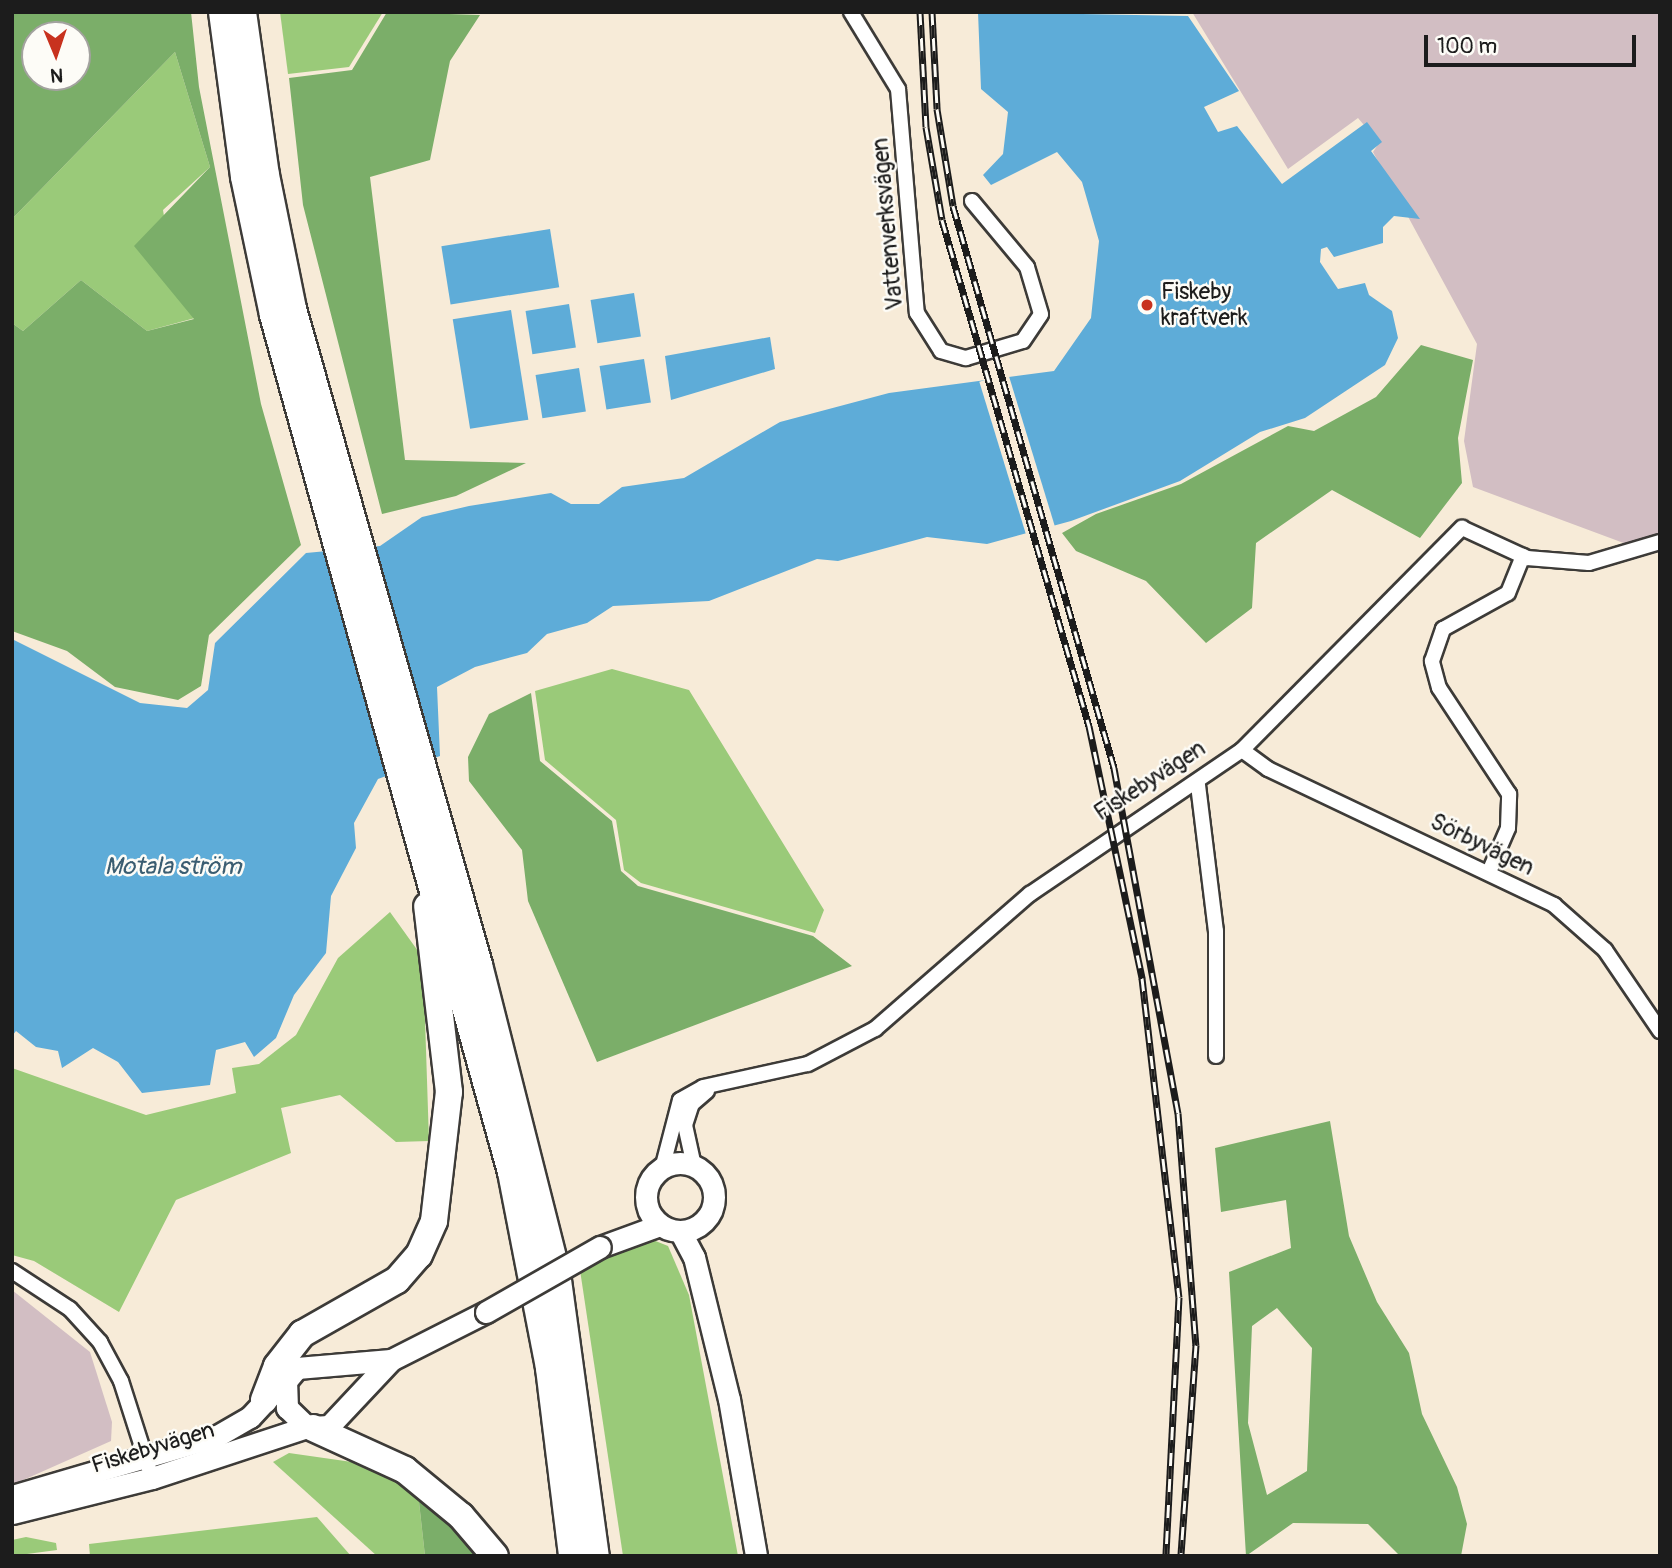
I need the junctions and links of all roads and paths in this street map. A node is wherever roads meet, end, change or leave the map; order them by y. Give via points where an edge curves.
1 (222, 12) edge
2 (243, 12) edge
3 (851, 12) edge
4 (972, 201) dead end
5 (338, 511) junction
6 (1660, 542) edge
7 (1523, 556) junction
8 (1242, 750) junction
9 (1198, 785) junction
10 (423, 810) junction
11 (1489, 872) junction
12 (430, 875) junction
13 (1660, 1031) edge
14 (1216, 1056) dead end
15 (724, 1082) junction
16 (694, 1167) junction
17 (662, 1169) junction
18 (646, 1201) junction
19 (680, 1227) junction
20 (604, 1245) junction
21 (12, 1272) edge
22 (343, 1312) junction
23 (391, 1360) junction
24 (288, 1377) junction
25 (264, 1400) junction
26 (310, 1428) junction
27 (149, 1469) junction
28 (12, 1496) edge
29 (12, 1513) edge
30 (596, 1551) edge
31 (495, 1556) edge
32 (572, 1556) edge
33 (755, 1556) edge

1 - 5 highway via 244,177 271,303
2 - 5 highway via 266,175
3 - 4 street, Vattenverksvägen via 898,89 917,313 942,351 966,358 1023,341 1041,314 1027,267
5 - 10 highway
6 - 7 street, Fiskebyvägen via 1589,563
7 - 8 street, Fiskebyvägen via 1462,528
7 - 11 street via 1508,593 1443,629 1432,661 1439,688 1509,794 1508,828
8 - 9 street, Fiskebyvägen
8 - 11 street, Sörbyvägen via 1268,769
9 - 14 street via 1216,931
9 - 15 street, Fiskebyvägen via 1030,894 855,1042 808,1064
10 - 12 highway
10 - 30 highway via 554,1259
11 - 13 street, Sörbyvägen via 1587,931
12 - 22 highway via 426,916 449,1092 440,1198 428,1239 408,1269
12 - 32 highway via 514,1185 550,1368
15 - 16 street, Fiskebyvägen via 701,1096 688,1114 685,1140
15 - 17 street, Fiskebyvägen via 680,1100
16 - 17 street
16 - 19 street via 713,1194
17 - 18 street via 648,1186
18 - 19 street
18 - 20 street, Fiskebyvägen
19 - 20 street, Fiskebyvägen
19 - 33 street via 694,1256 741,1455
20 - 23 street, Fiskebyvägen, bridge
21 - 27 street via 70,1309 100,1342 121,1381
22 - 24 highway
22 - 25 highway via 302,1334 277,1366
23 - 24 street, Fiskebyvägen via 313,1363
23 - 26 street, Fiskebyvägen via 338,1421
24 - 25 street, Fiskebyvägen
24 - 26 street via 287,1408
25 - 27 street, Fiskebyvägen via 226,1432
26 - 27 street, Fiskebyvägen
26 - 31 highway via 405,1470 461,1516
27 - 28 street, Fiskebyvägen
27 - 29 street, Fiskebyvägen

